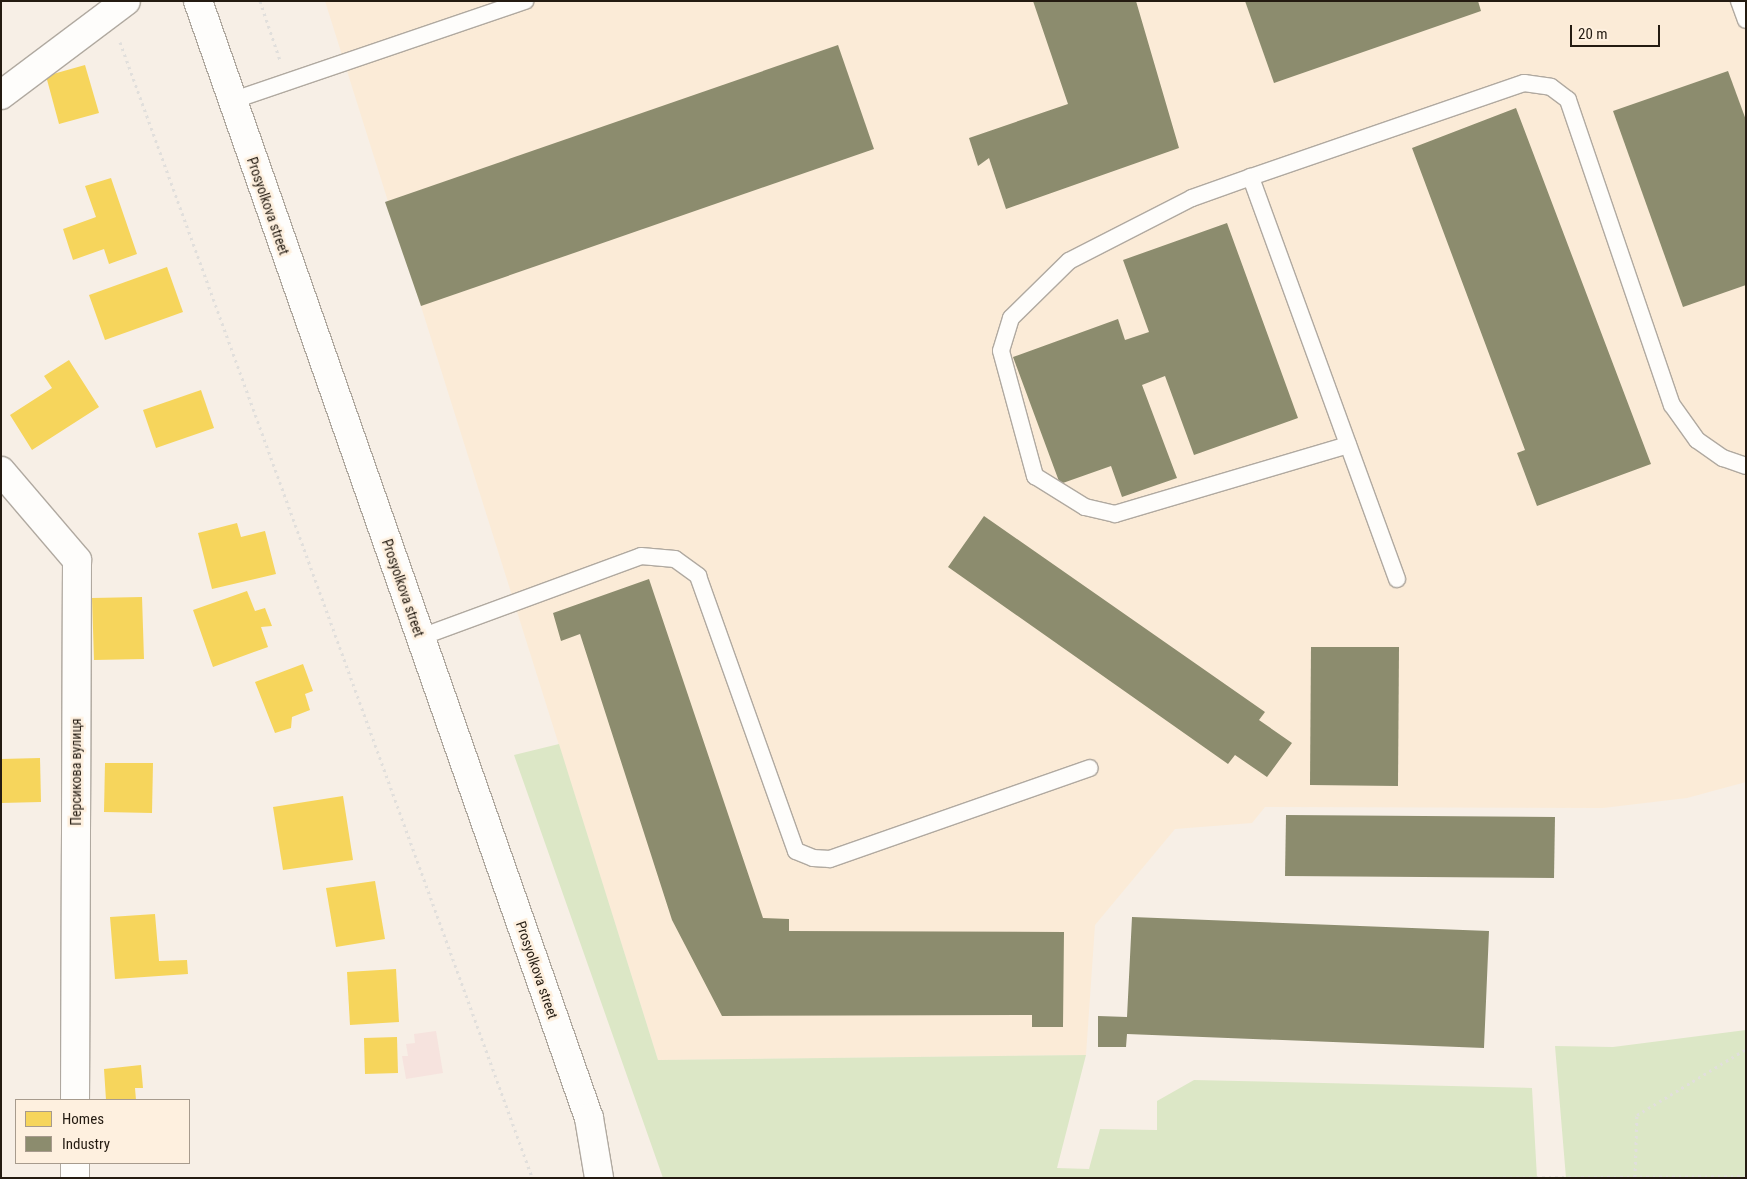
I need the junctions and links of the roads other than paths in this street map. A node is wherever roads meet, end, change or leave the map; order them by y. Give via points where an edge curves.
1 (198, 1) edge
2 (526, 1) edge
3 (1739, 1) edge
4 (118, 7) edge
5 (1746, 20) edge
6 (1, 95) edge
7 (231, 101) junction
8 (1251, 177) junction
9 (1348, 445) junction
10 (1746, 466) edge
11 (1, 470) edge
12 (1397, 579) dead end
13 (421, 637) junction
14 (1090, 768) dead end
15 (75, 1099) edge
16 (75, 1164) edge
17 (75, 1178) edge
18 (599, 1178) edge

1 - 7 street, Prosyolkova street
2 - 7 lane
3 - 5 lane
4 - 6 street
7 - 13 street, Prosyolkova street
8 - 9 lane
8 - 9 lane via 1192,198 1069,261 1011,318 1001,351 1035,476 1084,507 1114,514
8 - 10 lane via 1524,83 1551,86 1568,100 1672,405 1698,440 1723,458
9 - 12 lane
11 - 15 street, Персикова вулиця via 77,560
13 - 14 lane via 641,556 675,558 698,576 796,852 813,858 830,859
13 - 18 street, Prosyolkova street via 589,1118
16 - 17 street

